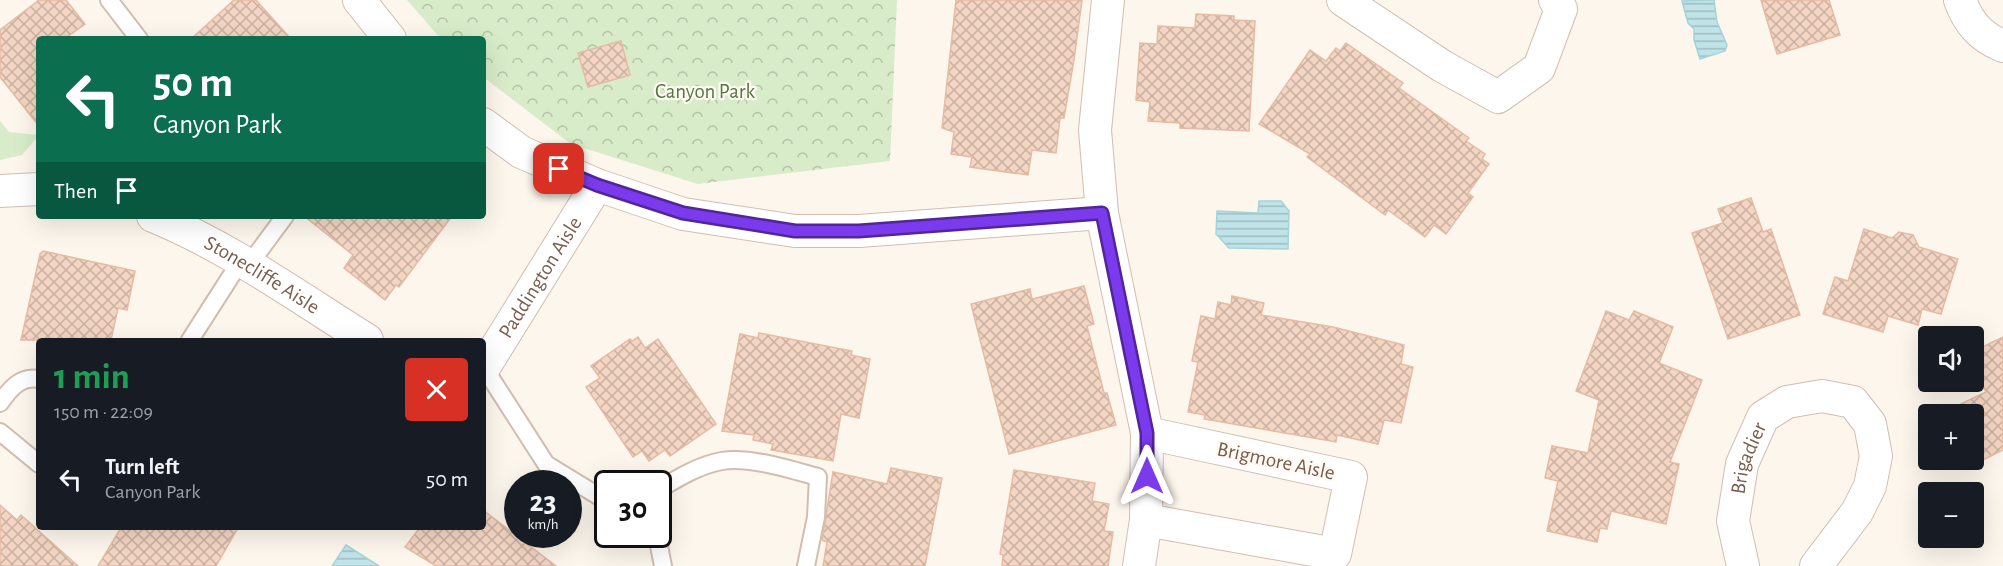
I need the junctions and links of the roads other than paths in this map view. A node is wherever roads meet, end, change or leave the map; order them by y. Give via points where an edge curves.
1 (109, 0) edge
2 (359, 0) edge
3 (1108, 0) edge
4 (1343, 0) edge
5 (1555, 0) edge
6 (1960, 0) edge
7 (137, 36) edge
8 (388, 36) edge
9 (2003, 46) edge
10 (486, 126) edge
11 (597, 185) junction
12 (36, 189) edge
13 (0, 191) edge
14 (1102, 213) junction
15 (160, 219) edge
16 (282, 219) edge
17 (244, 264) junction
18 (191, 338) edge
19 (364, 338) edge
20 (486, 366) edge
21 (486, 372) edge
22 (36, 379) edge
23 (0, 403) edge
24 (0, 432) edge
25 (1147, 433) junction
26 (36, 462) edge
27 (672, 482) edge
28 (594, 493) edge
29 (1146, 520) junction
30 (659, 548) edge
31 (663, 566) edge
32 (806, 566) edge
33 (1139, 566) edge
34 (1743, 566) edge
35 (1816, 566) edge

1 - 7 lane
2 - 8 street
3 - 14 street via 1095,130
4 - 5 street via 1442,66 1498,97 1539,68 1561,9
6 - 9 street via 1968,21 1990,41
10 - 11 street via 521,152
11 - 14 street via 683,213 795,231 859,231
11 - 20 street, Paddington Aisle
12 - 13 street
14 - 25 street
15 - 17 street, Stonecliffe Aisle
16 - 17 lane
17 - 18 lane
17 - 19 street, Stonecliffe Aisle
21 - 28 lane via 546,464
22 - 23 lane via 12,385
24 - 26 lane
25 - 29 street
25 - 29 street, Brigmore Aisle via 1351,477 1335,554
27 - 32 lane via 723,460 771,465 818,477 816,517
29 - 33 street
30 - 31 lane
34 - 35 street, Brigadier via 1733,521 1742,464 1763,417 1787,402 1822,396 1853,402 1870,424 1876,456 1870,486 1857,512

